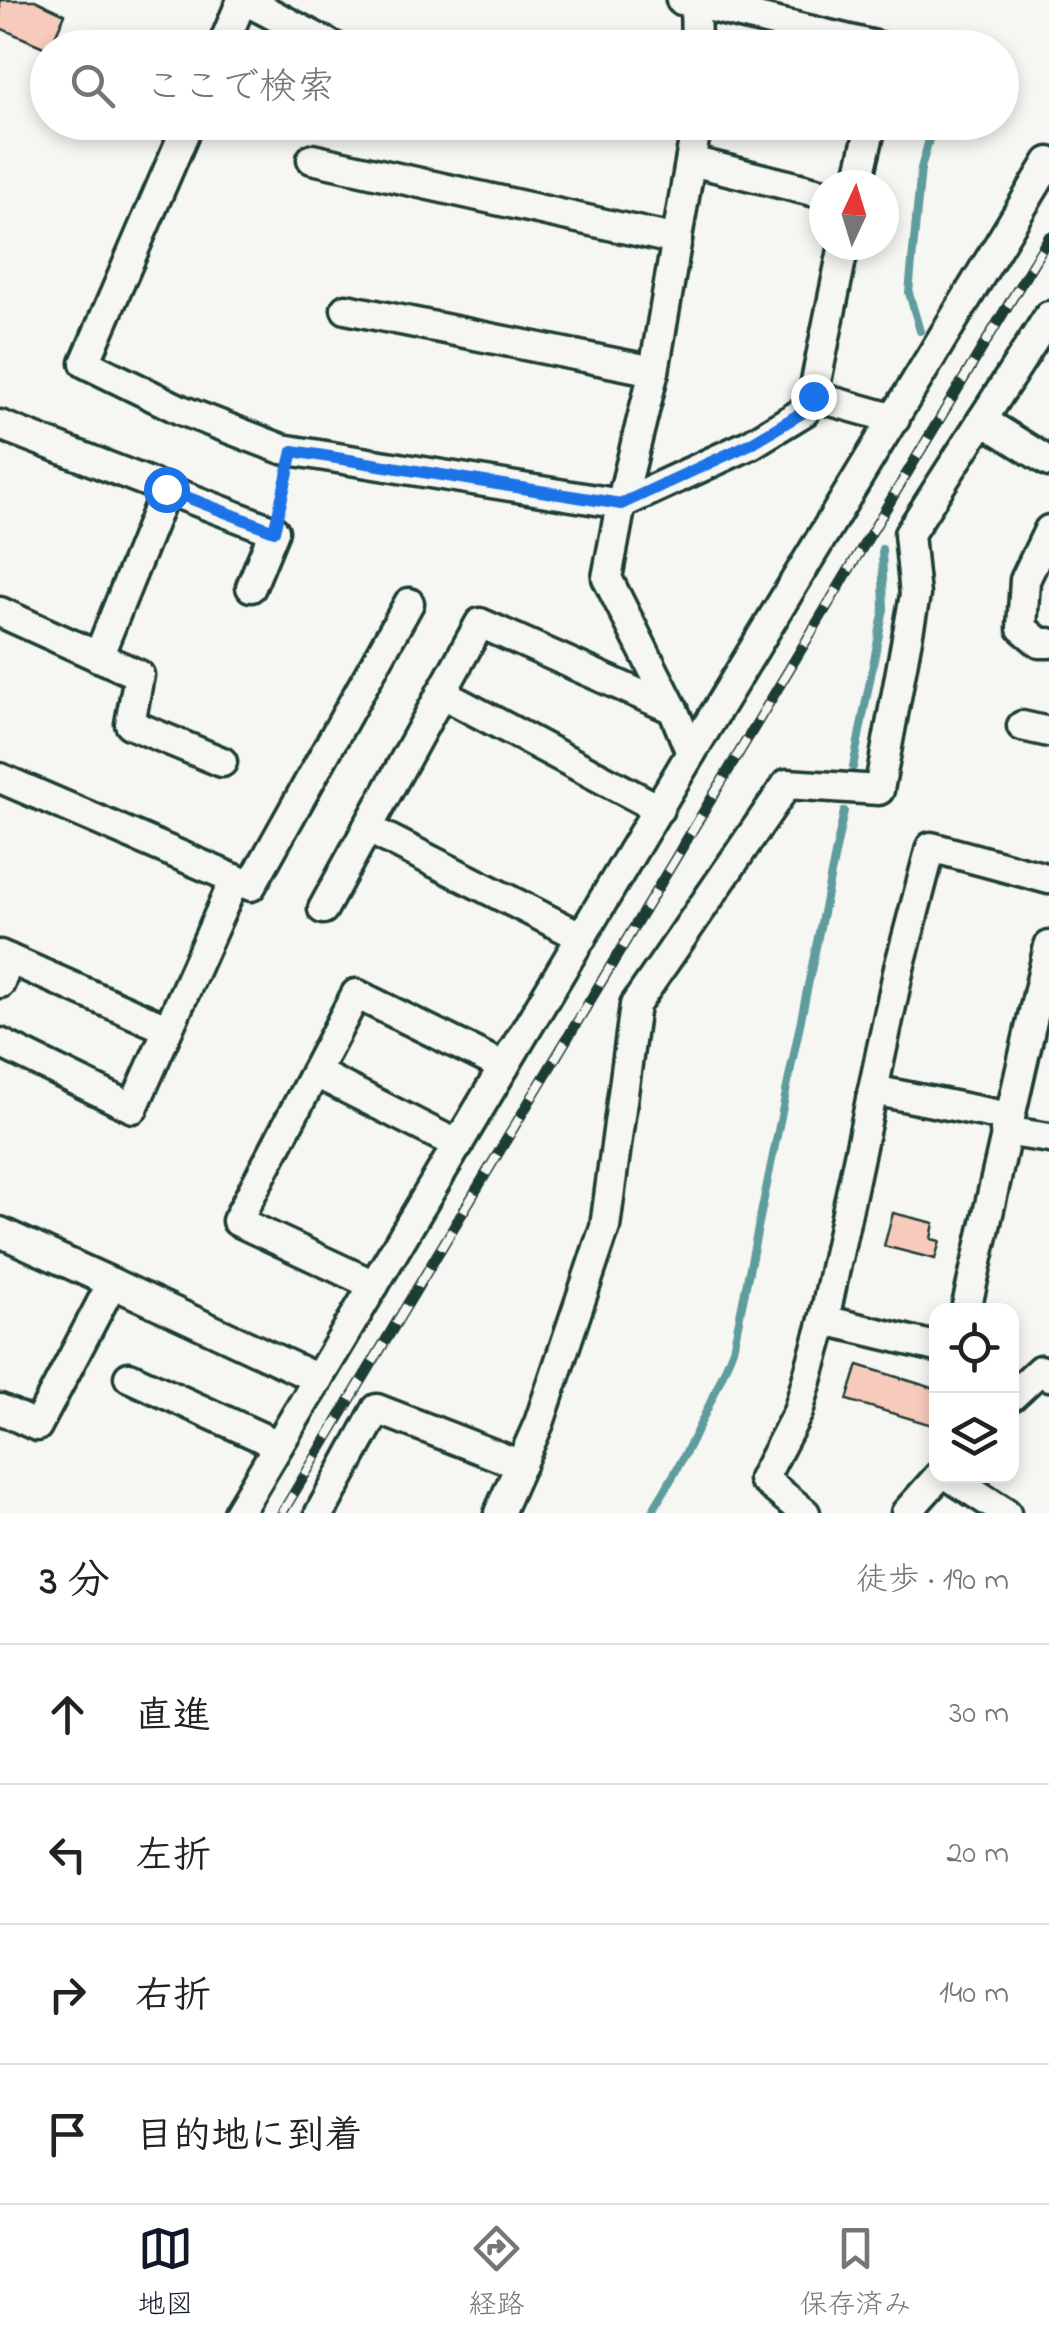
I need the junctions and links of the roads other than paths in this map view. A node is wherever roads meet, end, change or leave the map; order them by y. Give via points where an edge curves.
1 (244, 0) edge
2 (691, 1) edge
3 (230, 30) edge
4 (302, 30) edge
5 (694, 30) edge
6 (810, 30) edge
7 (181, 140) edge
8 (691, 140) edge
9 (868, 140) edge
10 (312, 159) dead end
11 (691, 162) junction
12 (1049, 162) edge
13 (861, 170) edge
14 (809, 190) edge
15 (677, 240) junction
16 (841, 260) edge
17 (346, 309) dead end
18 (1049, 316) edge
19 (654, 371) junction
20 (813, 396) junction
21 (895, 419) junction
22 (982, 420) junction
23 (0, 425) edge
24 (1049, 462) edge
25 (166, 489) junction
26 (621, 504) junction
27 (1049, 530) edge
28 (251, 587) dead end
29 (409, 603) dead end
30 (0, 612) edge
31 (1049, 643) edge
32 (98, 656) junction
33 (441, 693) junction
34 (673, 710) junction
35 (691, 754) junction
36 (222, 762) dead end
37 (0, 778) edge
38 (658, 809) junction
39 (367, 828) junction
40 (235, 879) junction
41 (1049, 879) edge
42 (323, 909) dead end
43 (582, 937) junction
44 (1049, 946) edge
45 (3, 966) edge
46 (168, 1029) junction
47 (0, 1043) edge
48 (504, 1067) junction
49 (316, 1074) junction
50 (873, 1090) junction
51 (1007, 1124) junction
52 (1049, 1138) edge
53 (458, 1144) junction
54 (2, 1238) edge
55 (112, 1283) junction
56 (374, 1286) junction
57 (968, 1303) edge
58 (824, 1320) junction
59 (929, 1345) edge
60 (1046, 1369) edge
61 (130, 1377) dead end
62 (318, 1379) junction
63 (1016, 1393) edge
64 (0, 1408) edge
65 (278, 1445) junction
66 (521, 1464) junction
67 (933, 1483) edge
68 (960, 1483) edge
69 (238, 1513) edge
70 (320, 1513) edge
71 (499, 1513) edge
72 (806, 1513) edge
73 (906, 1513) edge
74 (1006, 1513) edge

1 - 3 street
1 - 4 street
2 - 5 street
2 - 6 street
7 - 26 street via 85,362 181,410 282,449
8 - 11 street
9 - 13 street
10 - 15 street
11 - 14 street
11 - 15 street
12 - 21 street
15 - 19 street
16 - 20 street
17 - 19 street
18 - 22 street
19 - 26 street
20 - 21 street
20 - 26 street via 805,411 750,444
21 - 35 street
22 - 24 street
22 - 66 street via 909,534 915,595 879,790 788,784 635,1005 604,1227
23 - 25 street
25 - 28 street via 274,531
25 - 32 street
26 - 34 street via 608,578
27 - 31 street via 1025,580 1022,628
29 - 40 street via 251,886
30 - 32 street
32 - 36 street via 139,675 130,724
33 - 34 street via 480,623
33 - 38 street
33 - 39 street
34 - 35 street
35 - 38 street
37 - 40 street
38 - 43 street
39 - 42 street
39 - 43 street
40 - 46 street
41 - 50 street via 930,847
43 - 48 street
44 - 51 street
45 - 46 street
46 - 47 street via 133,1108
48 - 49 street via 356,994
48 - 53 street
49 - 53 street
49 - 56 street via 237,1222
50 - 51 street
50 - 58 street
51 - 52 street
51 - 57 street
53 - 56 street
54 - 55 street
55 - 62 street
55 - 64 street via 37,1426
56 - 62 street
58 - 59 street
58 - 72 street via 798,1412 762,1479
60 - 63 street
61 - 65 street
62 - 65 street
65 - 69 street
66 - 70 street via 377,1408
66 - 71 street
67 - 73 street
68 - 74 street

